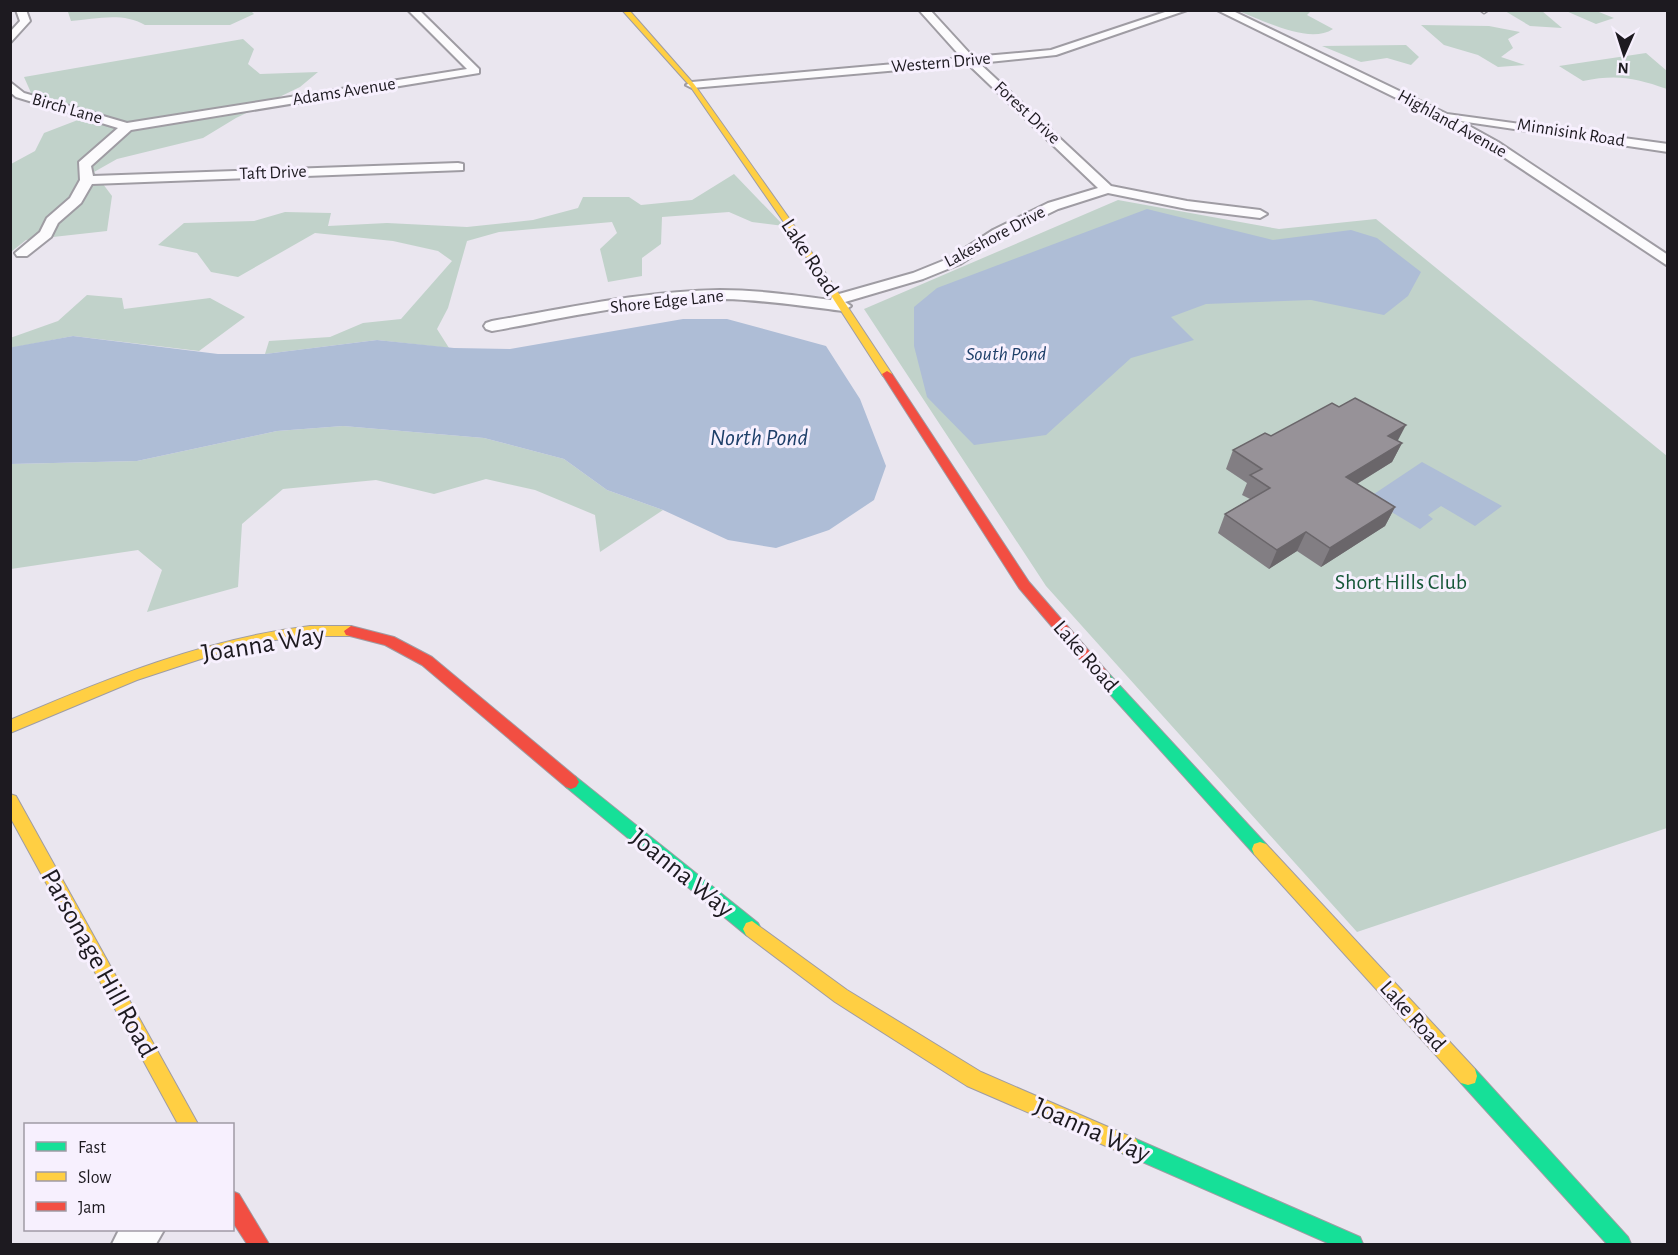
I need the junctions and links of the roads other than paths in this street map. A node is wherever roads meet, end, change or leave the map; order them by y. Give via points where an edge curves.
1 (21, 10) edge
2 (413, 10) edge
3 (625, 10) edge
4 (924, 10) edge
5 (1182, 10) edge
6 (1222, 10) edge
7 (10, 40) edge
8 (971, 61) junction
9 (10, 85) edge
10 (692, 85) junction
11 (1439, 114) junction
12 (128, 127) junction
13 (1668, 148) edge
14 (458, 167) dead end
15 (87, 180) junction
16 (1107, 189) junction
17 (1260, 214) dead end
18 (22, 253) dead end
19 (1668, 262) edge
20 (840, 302) junction
21 (492, 326) dead end
22 (10, 727) edge
23 (10, 801) edge
24 (187, 1123) edge
25 (234, 1205) edge
26 (146, 1231) edge
27 (129, 1245) edge
28 (259, 1245) edge
29 (1353, 1245) edge
30 (1621, 1245) edge

1 - 7 street via 25,21
2 - 12 street, Adams Avenue via 475,71
3 - 10 street, Lake Road
4 - 8 street, Forest Drive
5 - 8 street, Western Drive via 1074,48
6 - 11 street, Highland Avenue
8 - 10 street, Western Drive
8 - 16 street, Forest Drive
9 - 12 street, Birch Lane via 20,95
10 - 20 street, Lake Road
11 - 13 street, Minnisink Road
11 - 19 street, Highland Avenue via 1494,145
12 - 15 street via 84,165
14 - 15 street, Taft Drive
15 - 18 street via 76,200 52,220 46,234
16 - 17 street, Lakeshore Drive via 1186,205
16 - 20 street, Lakeshore Drive via 1053,206 998,232 955,261
20 - 21 street, Shore Edge Lane via 705,295
20 - 30 street, Lake Road via 1024,585
22 - 29 street, Joanna Way via 169,660 248,640 313,630 363,633 394,642 427,661 716,903 852,1002 974,1079
23 - 24 street, Parsonage Hill Road
25 - 28 street
26 - 27 street

